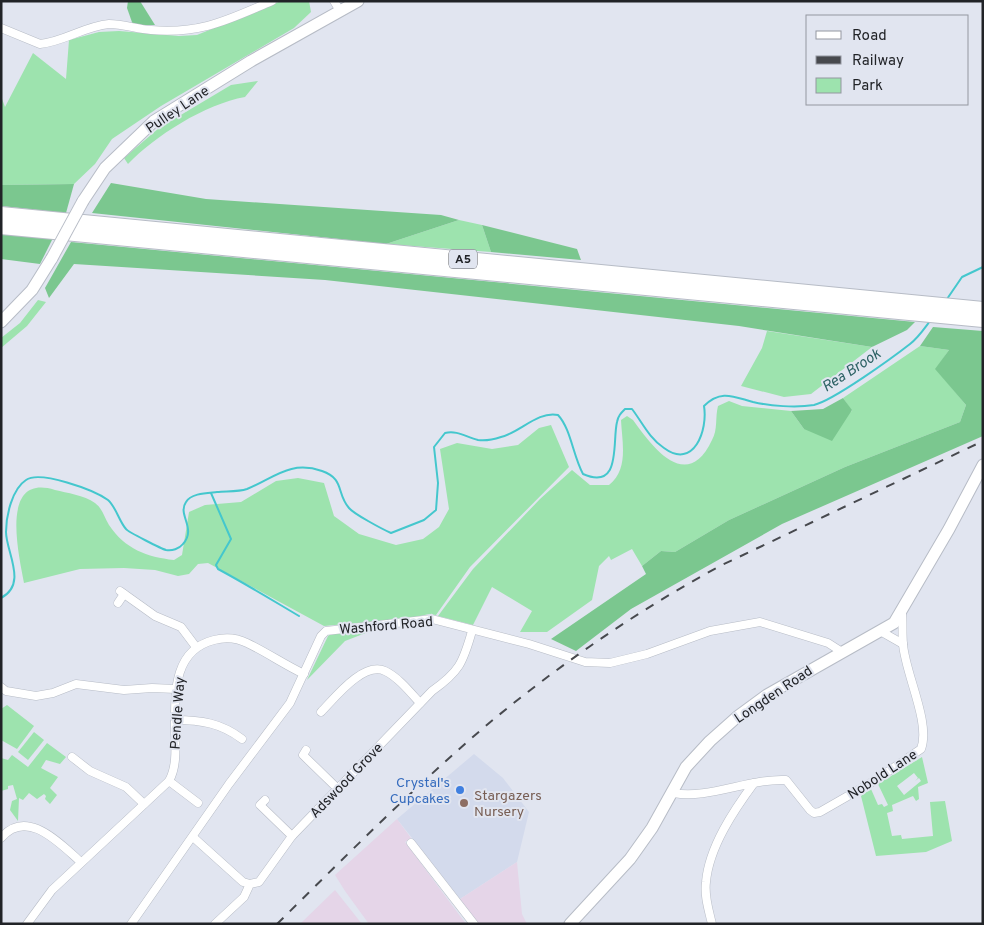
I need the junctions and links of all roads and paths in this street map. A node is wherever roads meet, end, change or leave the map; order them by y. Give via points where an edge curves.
1 (272, 1) edge
2 (358, 1) edge
3 (337, 6) edge
4 (1, 28) edge
5 (1, 214) edge
6 (1, 227) edge
7 (921, 309) junction
8 (983, 309) edge
9 (983, 320) edge
10 (1, 322) edge
11 (983, 465) edge
12 (118, 603) dead end
13 (902, 613) junction
14 (472, 631) junction
15 (882, 632) junction
16 (903, 644) junction
17 (196, 647) junction
18 (842, 652) junction
19 (304, 674) junction
20 (1, 687) edge
21 (176, 689) junction
22 (420, 703) junction
23 (323, 707) dead end
24 (175, 720) junction
25 (242, 739) dead end
26 (302, 755) dead end
27 (72, 757) dead end
28 (169, 781) junction
29 (754, 782) junction
30 (338, 789) junction
31 (674, 793) junction
32 (195, 797) dead end
33 (144, 804) junction
34 (260, 806) dead end
35 (292, 836) junction
36 (193, 837) junction
37 (1, 838) edge
38 (411, 843) dead end
39 (81, 862) junction
40 (250, 884) junction
41 (212, 923) edge
42 (27, 924) edge
43 (131, 924) edge
44 (474, 924) edge
45 (570, 924) edge
46 (712, 924) edge

1 - 4 street via 210,27 190,30 152,30 109,24 40,44
2 - 3 street, Pulley Lane
3 - 10 street, Pulley Lane, bridge via 154,121 105,168 32,290
5 - 7 highway, A5
6 - 7 highway, A5
7 - 8 highway, A5
7 - 9 highway, A5 via 945,316
11 - 13 street, Longden Road
12 - 17 street via 122,593 155,616 181,627
13 - 15 street, Longden Road
13 - 16 street, Nobold Lane
14 - 18 street, Washford Road via 529,644 585,662 610,664 710,630 760,622 828,643
14 - 19 street, Washford Road via 432,619 333,629 321,636
14 - 22 street, Adswood Grove via 454,675
15 - 16 street
15 - 18 street, Longden Road
16 - 29 street, Nobold Lane via 922,725 924,742 921,750 820,812 810,810 786,780
17 - 19 street via 220,638 233,639
17 - 21 street, Pendle Way via 179,672
18 - 31 street, Longden Road via 767,695 737,717 686,767
19 - 36 street, Washford Road via 276,723
20 - 21 street via 6,691 36,696 76,684 124,690
21 - 24 street, Pendle Way
22 - 23 street via 393,676 377,670 348,684
22 - 30 street, Adswood Grove
24 - 25 street via 212,723 233,729
24 - 28 street, Pendle Way via 174,767
26 - 30 street
27 - 33 street via 84,761 90,771 126,787
28 - 32 street
28 - 33 street
29 - 31 street, Nobold Lane via 706,792
29 - 46 street via 723,833 711,860 706,882
30 - 35 street, Adswood Grove
31 - 45 street, Longden Road via 630,859
33 - 39 street
34 - 35 street
35 - 40 street, Adswood Grove via 259,882
36 - 40 street
36 - 43 street, Washford Road
37 - 39 street via 15,826 34,827
38 - 44 street
39 - 42 street via 52,890
40 - 41 street, Adswood Grove via 244,897

